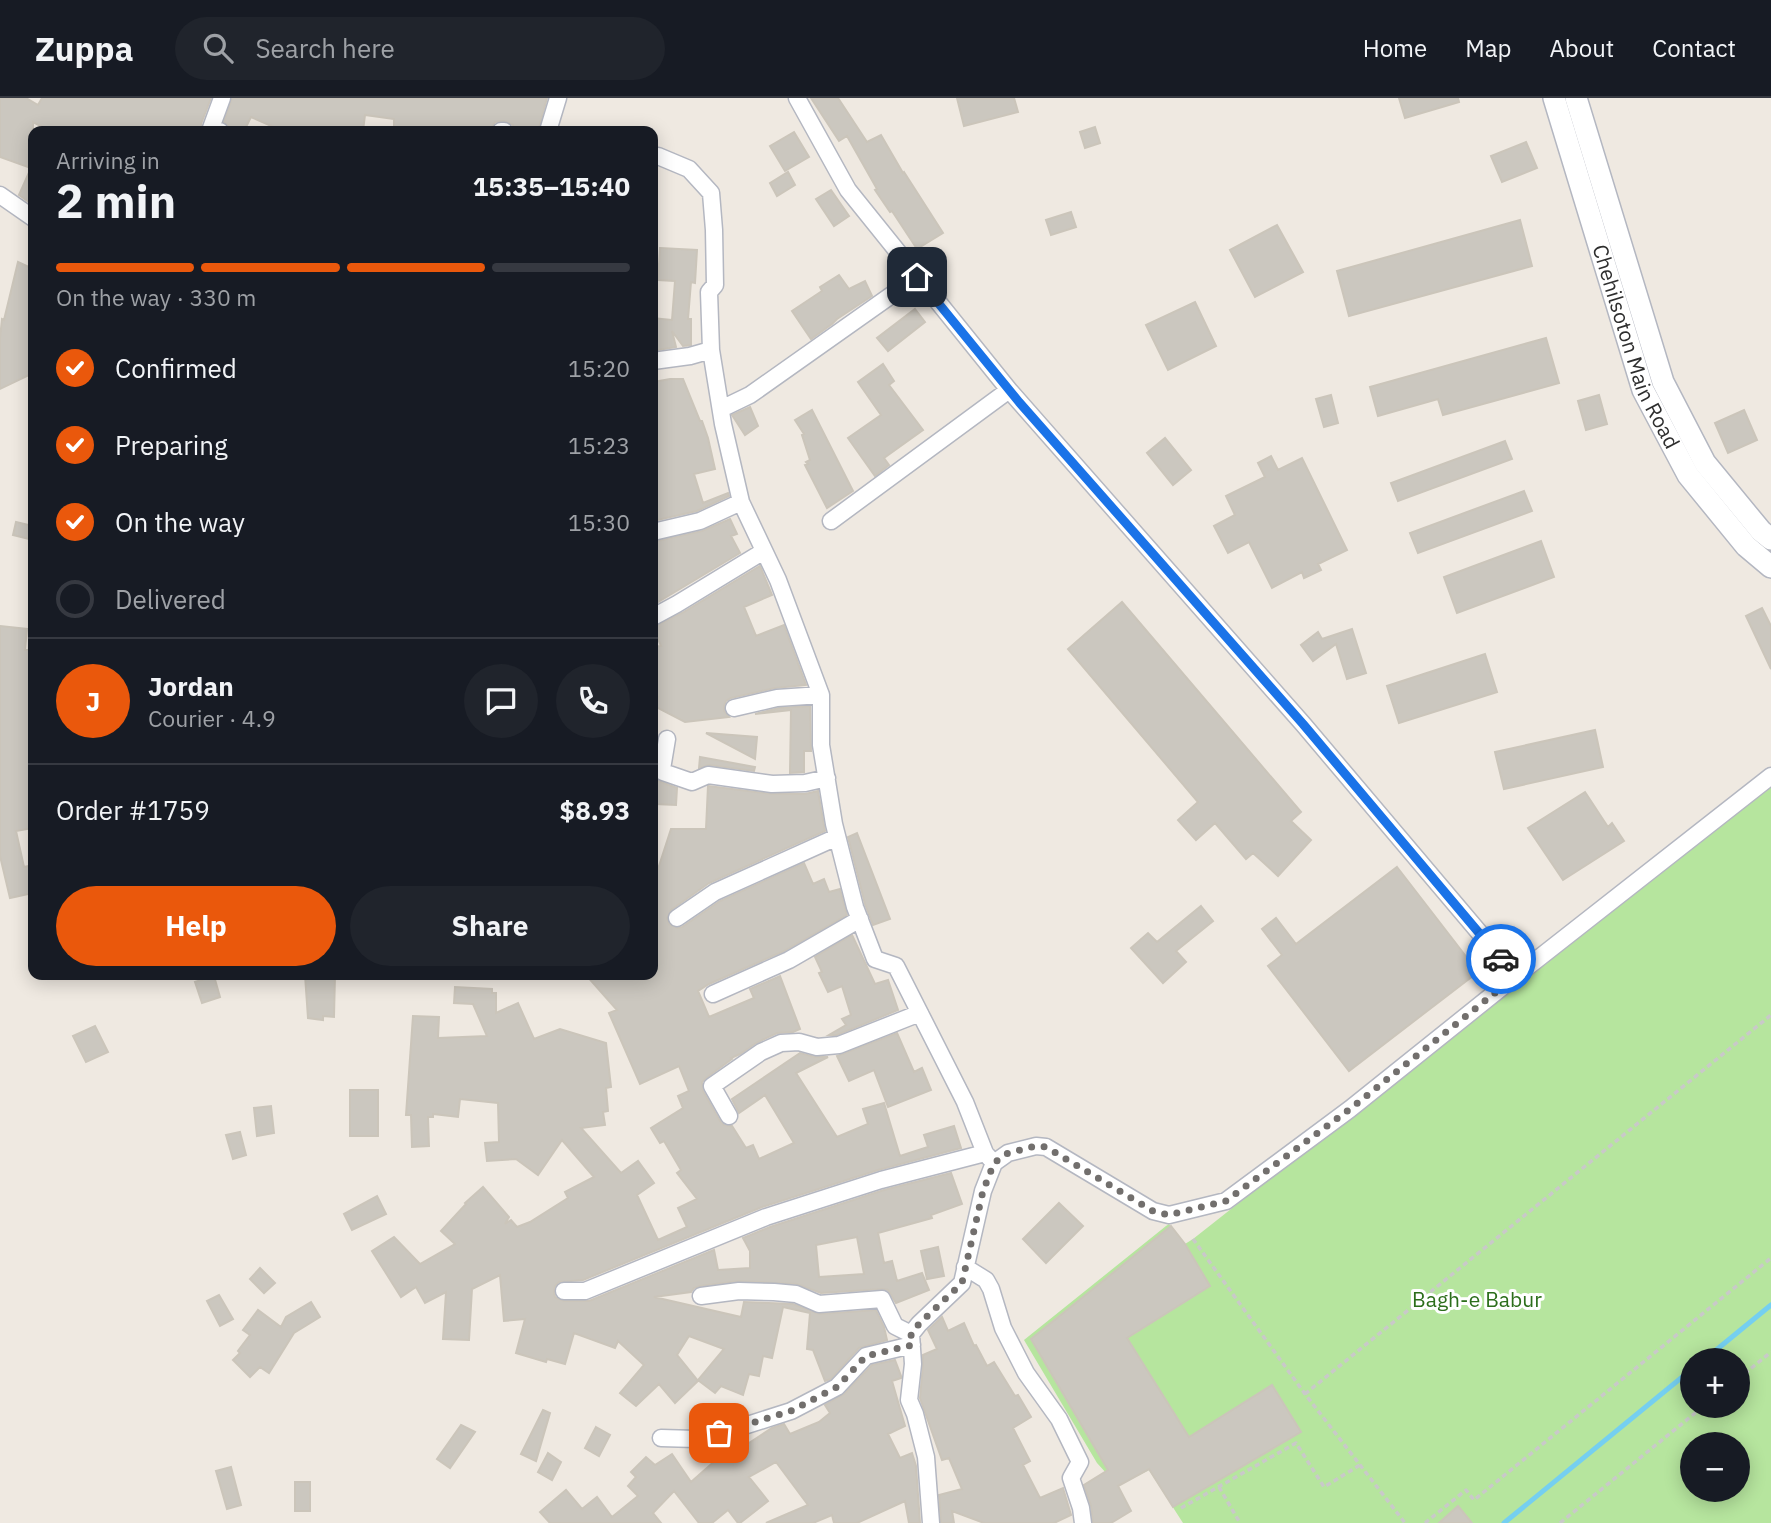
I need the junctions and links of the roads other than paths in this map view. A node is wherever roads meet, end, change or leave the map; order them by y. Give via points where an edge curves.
1 (222, 98) edge
2 (558, 98) edge
3 (797, 98) edge
4 (1554, 98) edge
5 (1576, 98) edge
6 (212, 126) edge
7 (550, 126) edge
8 (658, 156) dead end
9 (0, 195) edge
10 (28, 215) edge
11 (917, 277) junction
12 (712, 350) junction
13 (658, 359) edge
14 (1009, 390) junction
15 (721, 408) junction
16 (741, 502) junction
17 (831, 521) dead end
18 (658, 531) edge
19 (1771, 539) edge
20 (764, 551) junction
21 (1771, 567) edge
22 (658, 614) edge
23 (821, 695) junction
24 (734, 708) dead end
25 (667, 739) dead end
26 (1771, 776) edge
27 (827, 778) junction
28 (837, 837) junction
29 (677, 918) dead end
30 (860, 919) junction
31 (1516, 976) junction
32 (713, 994) dead end
33 (920, 1013) junction
34 (729, 1116) dead end
35 (990, 1158) junction
36 (965, 1267) junction
37 (564, 1290) dead end
38 (701, 1296) dead end
39 (911, 1340) junction
40 (661, 1438) dead end
41 (931, 1523) edge
42 (1083, 1523) edge

1 - 6 street
2 - 7 street
3 - 11 street via 848,190
4 - 21 main road, Chehilsoton Main Road via 1643,390 1688,475 1746,546
5 - 19 main road, Chehilsoton Main Road via 1663,382 1706,463
8 - 12 street via 690,169 711,192
9 - 10 street
11 - 14 street
11 - 15 street via 750,395
12 - 13 street
12 - 15 street
14 - 17 street
14 - 31 street via 1303,724
15 - 16 street
16 - 18 street via 700,521
16 - 20 street
20 - 22 street
20 - 23 street
23 - 24 street
23 - 27 street via 821,745
25 - 27 street via 663,772 692,782 708,775 772,784
26 - 31 street
27 - 28 street
28 - 29 street via 715,892
28 - 30 street
30 - 32 street via 789,960
30 - 33 street via 875,959 896,966
31 - 35 street via 1226,1201 1169,1215 1153,1211 1046,1147
33 - 34 street via 839,1045 781,1043 761,1052 712,1086
33 - 35 street
35 - 36 street
35 - 37 street via 881,1180 779,1213 584,1291
36 - 39 street via 962,1283 919,1324
36 - 42 street via 986,1280 1026,1373 1059,1419 1080,1462 1071,1478
38 - 39 street via 774,1292 796,1294 819,1304 882,1298 895,1326
39 - 40 street via 866,1356 837,1387 791,1411 696,1439
39 - 41 street via 909,1400 926,1457

